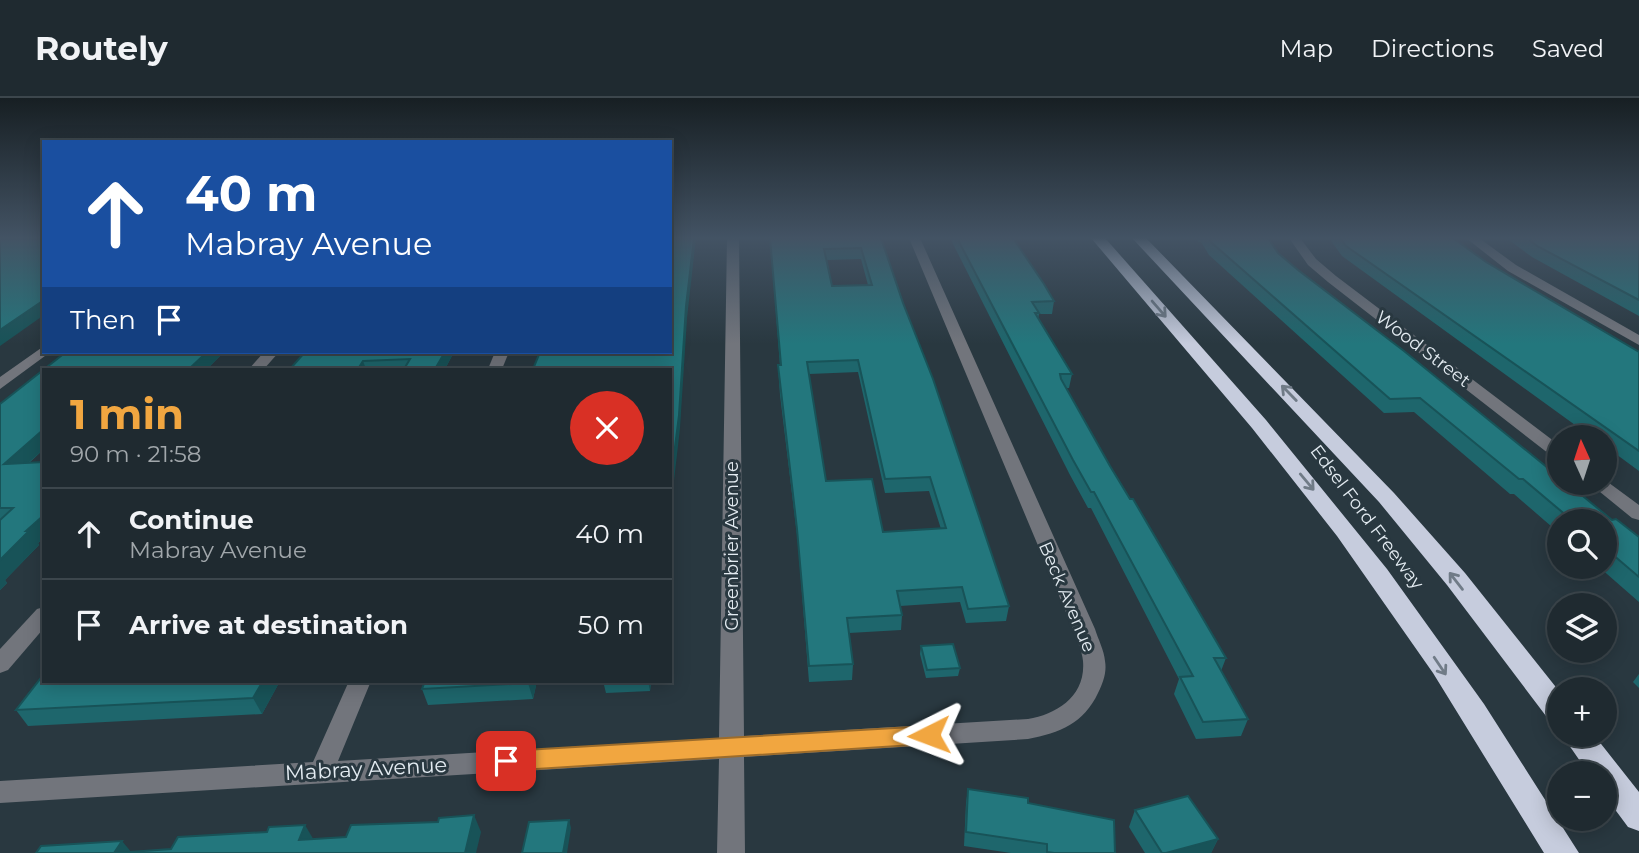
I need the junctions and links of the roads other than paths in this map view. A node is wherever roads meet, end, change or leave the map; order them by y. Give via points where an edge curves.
1 (733, 273) edge
2 (929, 273) edge
3 (1128, 273) edge
4 (1172, 273) edge
5 (1325, 273) edge
6 (1521, 273) edge
7 (1639, 341) edge
8 (42, 352) edge
9 (270, 354) edge
10 (257, 368) edge
11 (0, 384) edge
12 (1547, 444) edge
13 (1614, 495) edge
14 (1639, 514) edge
15 (42, 616) edge
16 (0, 664) edge
17 (359, 683) edge
18 (1547, 697) edge
19 (731, 747) junction
20 (1586, 747) edge
21 (321, 772) junction
22 (0, 792) edge
23 (1639, 817) edge
24 (731, 853) edge
25 (1562, 853) edge

1 - 19 street, Greenbrier Avenue
2 - 19 street, Beck Avenue via 1084,629 1094,661 1088,693 1078,710 1037,729
3 -> 25 highway, Edsel Ford Freeway via 1311,487 1392,593
18 -> 4 highway, Edsel Ford Freeway via 1391,503
5 - 12 street, Wood Street
6 - 7 street
8 - 11 street
9 - 10 street
13 - 14 street
15 - 16 street
17 - 21 street
19 - 21 street, Mabray Avenue
19 - 24 street, Greenbrier Avenue
20 - 23 highway
21 - 22 street, Mabray Avenue

